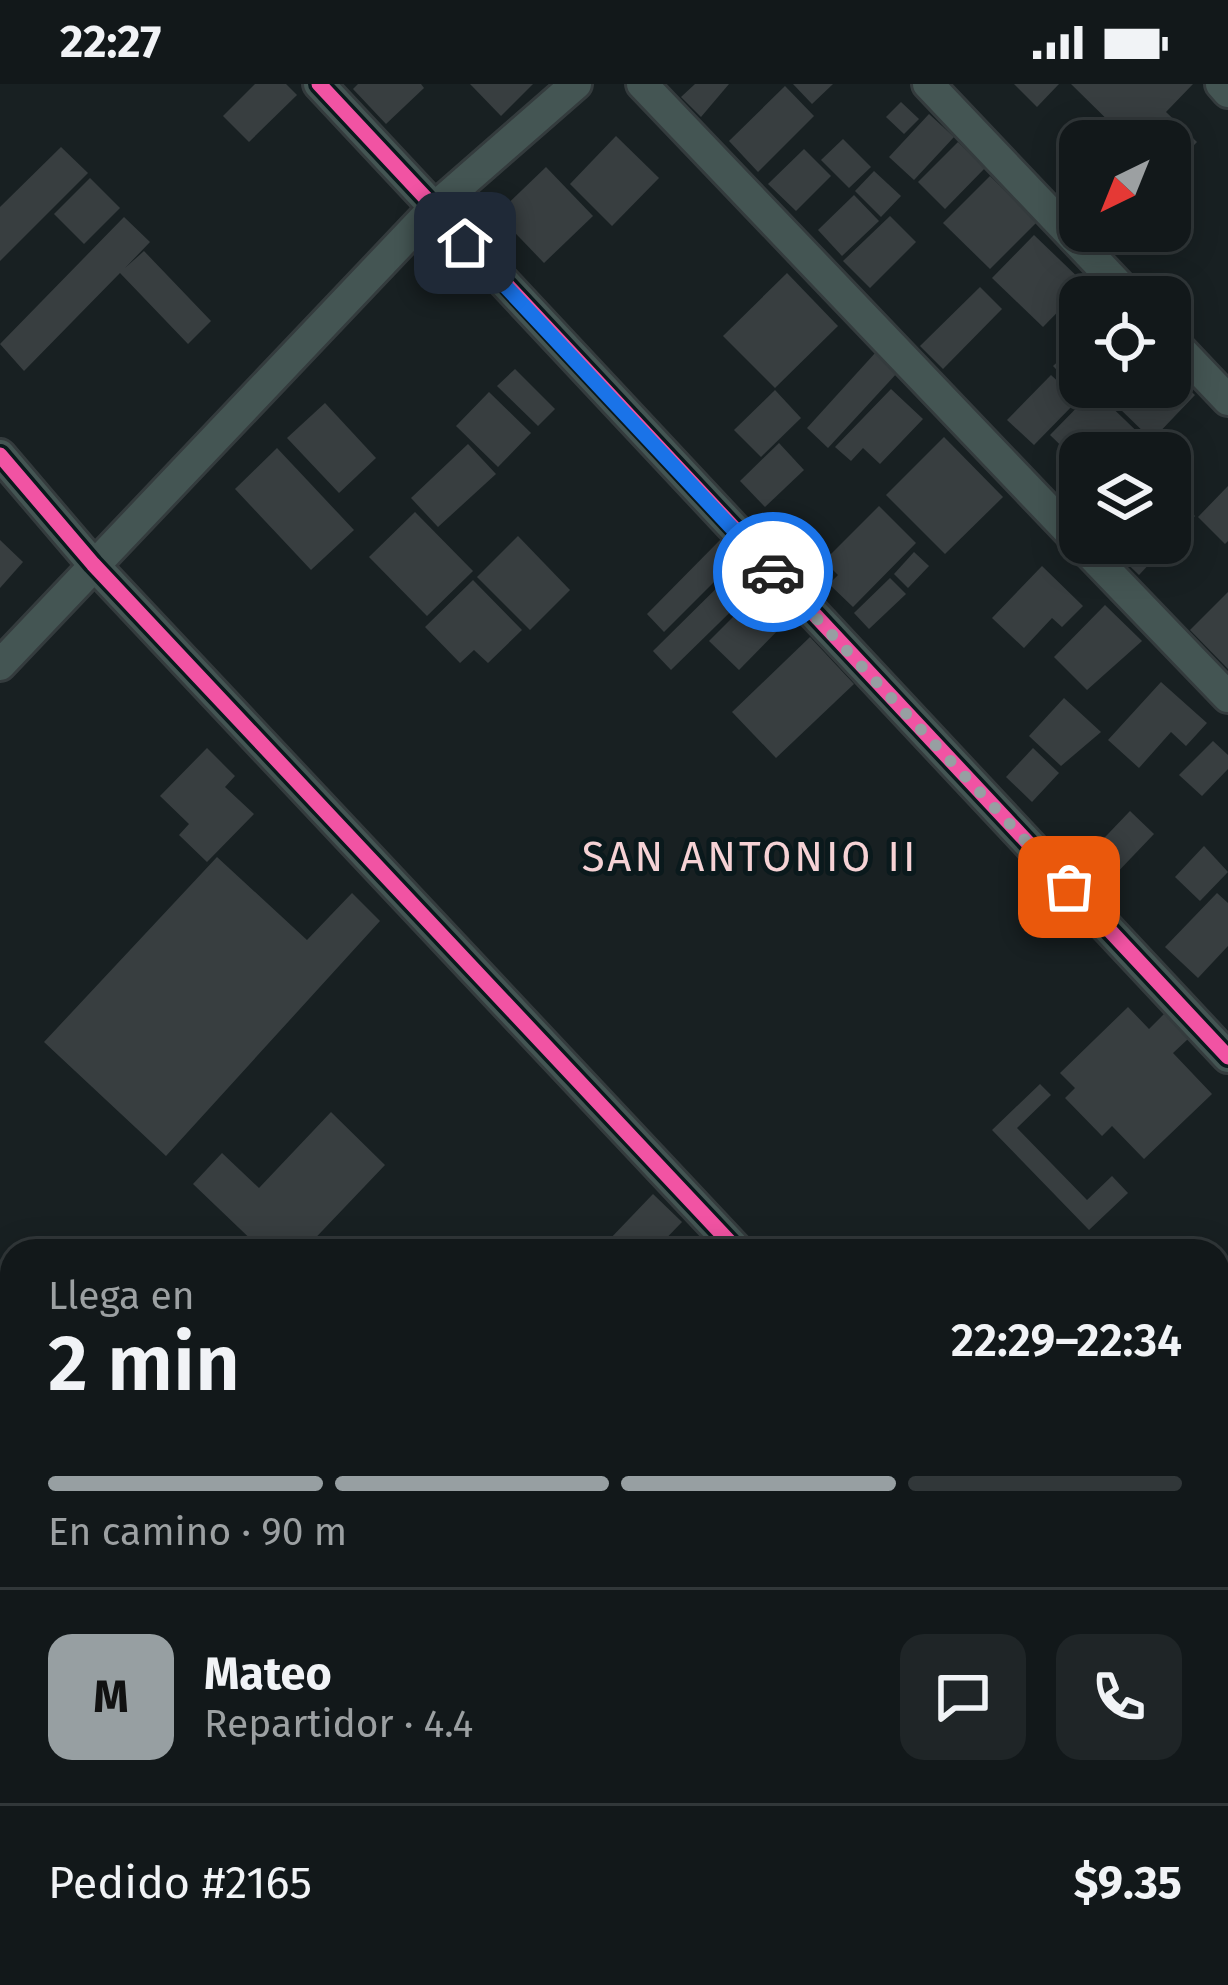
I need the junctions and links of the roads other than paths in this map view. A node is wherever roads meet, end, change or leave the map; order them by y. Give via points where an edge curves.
1 (320, 84) edge
2 (576, 84) edge
3 (641, 84) edge
4 (928, 84) edge
5 (1221, 84) edge
6 (1228, 92) edge
7 (433, 209) junction
8 (1110, 276) edge
9 (1191, 361) edge
10 (1228, 400) edge
11 (0, 455) edge
12 (1059, 521) edge
13 (93, 564) junction
14 (1100, 564) edge
15 (0, 665) edge
16 (1228, 698) edge
17 (1228, 1057) edge
18 (727, 1239) edge

1 - 7 street
2 - 7 street
3 - 12 street
4 - 8 street
5 - 6 street
7 - 13 street
7 - 17 street
9 - 10 street
11 - 13 street
13 - 15 street
13 - 18 street
14 - 16 street

